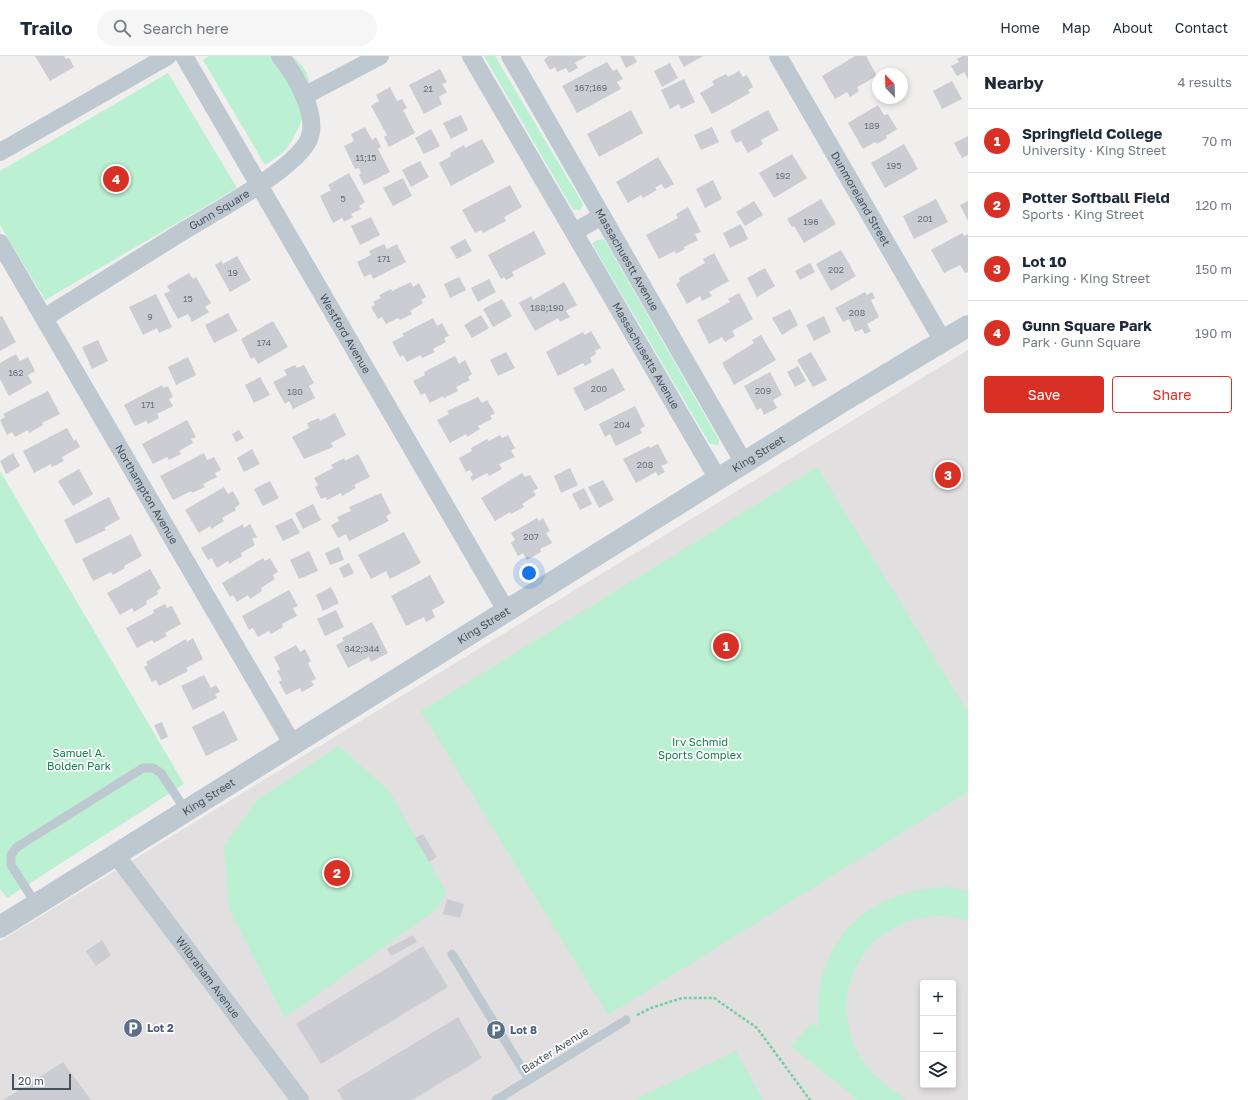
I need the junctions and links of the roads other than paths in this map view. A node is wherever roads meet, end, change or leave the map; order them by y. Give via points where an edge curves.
1 (168, 56) edge
2 (184, 56) edge
3 (280, 56) edge
4 (380, 56) edge
5 (471, 56) edge
6 (510, 56) edge
7 (778, 56) edge
8 (304, 96) junction
9 (0, 152) edge
10 (258, 184) junction
11 (602, 216) junction
12 (574, 232) junction
13 (0, 243) edge
14 (44, 318) junction
15 (968, 326) edge
16 (943, 341) junction
17 (744, 463) junction
18 (718, 479) junction
19 (507, 612) junction
20 (293, 745) junction
21 (186, 811) junction
22 (116, 855) junction
23 (36, 904) junction
24 (0, 926) edge
25 (452, 954) dead end
26 (626, 1020) road end
27 (529, 1080) junction
28 (300, 1100) edge
29 (496, 1100) edge

1 - 9 street
2 - 10 street, Westford Avenue
3 - 8 street, Gunn Square
4 - 8 street
5 - 12 street, Massachusetts Avenue
6 - 11 street, Massachuestt Avenue
7 - 16 street, Dunmoreland Street
8 - 10 street, Gunn Square via 312,124 309,140 293,160
10 - 14 street, Gunn Square
10 - 19 street, Westford Avenue
11 - 12 street
11 - 17 street, Massachuestt Avenue
12 - 18 street, Massachusetts Avenue
13 - 14 street, Northampton Avenue
14 - 20 street, Northampton Avenue
15 - 16 street, King Street
16 - 17 street, King Street
17 - 18 street, King Street
18 - 19 street, King Street
19 - 20 street, King Street
20 - 21 street, King Street
21 - 22 street, King Street
21 - 23 lane via 161,774 153,768 143,768 129,776 17,847 12,855 11,865
22 - 23 street, King Street
22 - 28 street, Wilbraham Avenue
23 - 24 street, King Street
25 - 27 lane
26 - 27 lane, Baxter Avenue
27 - 29 lane, Baxter Avenue

